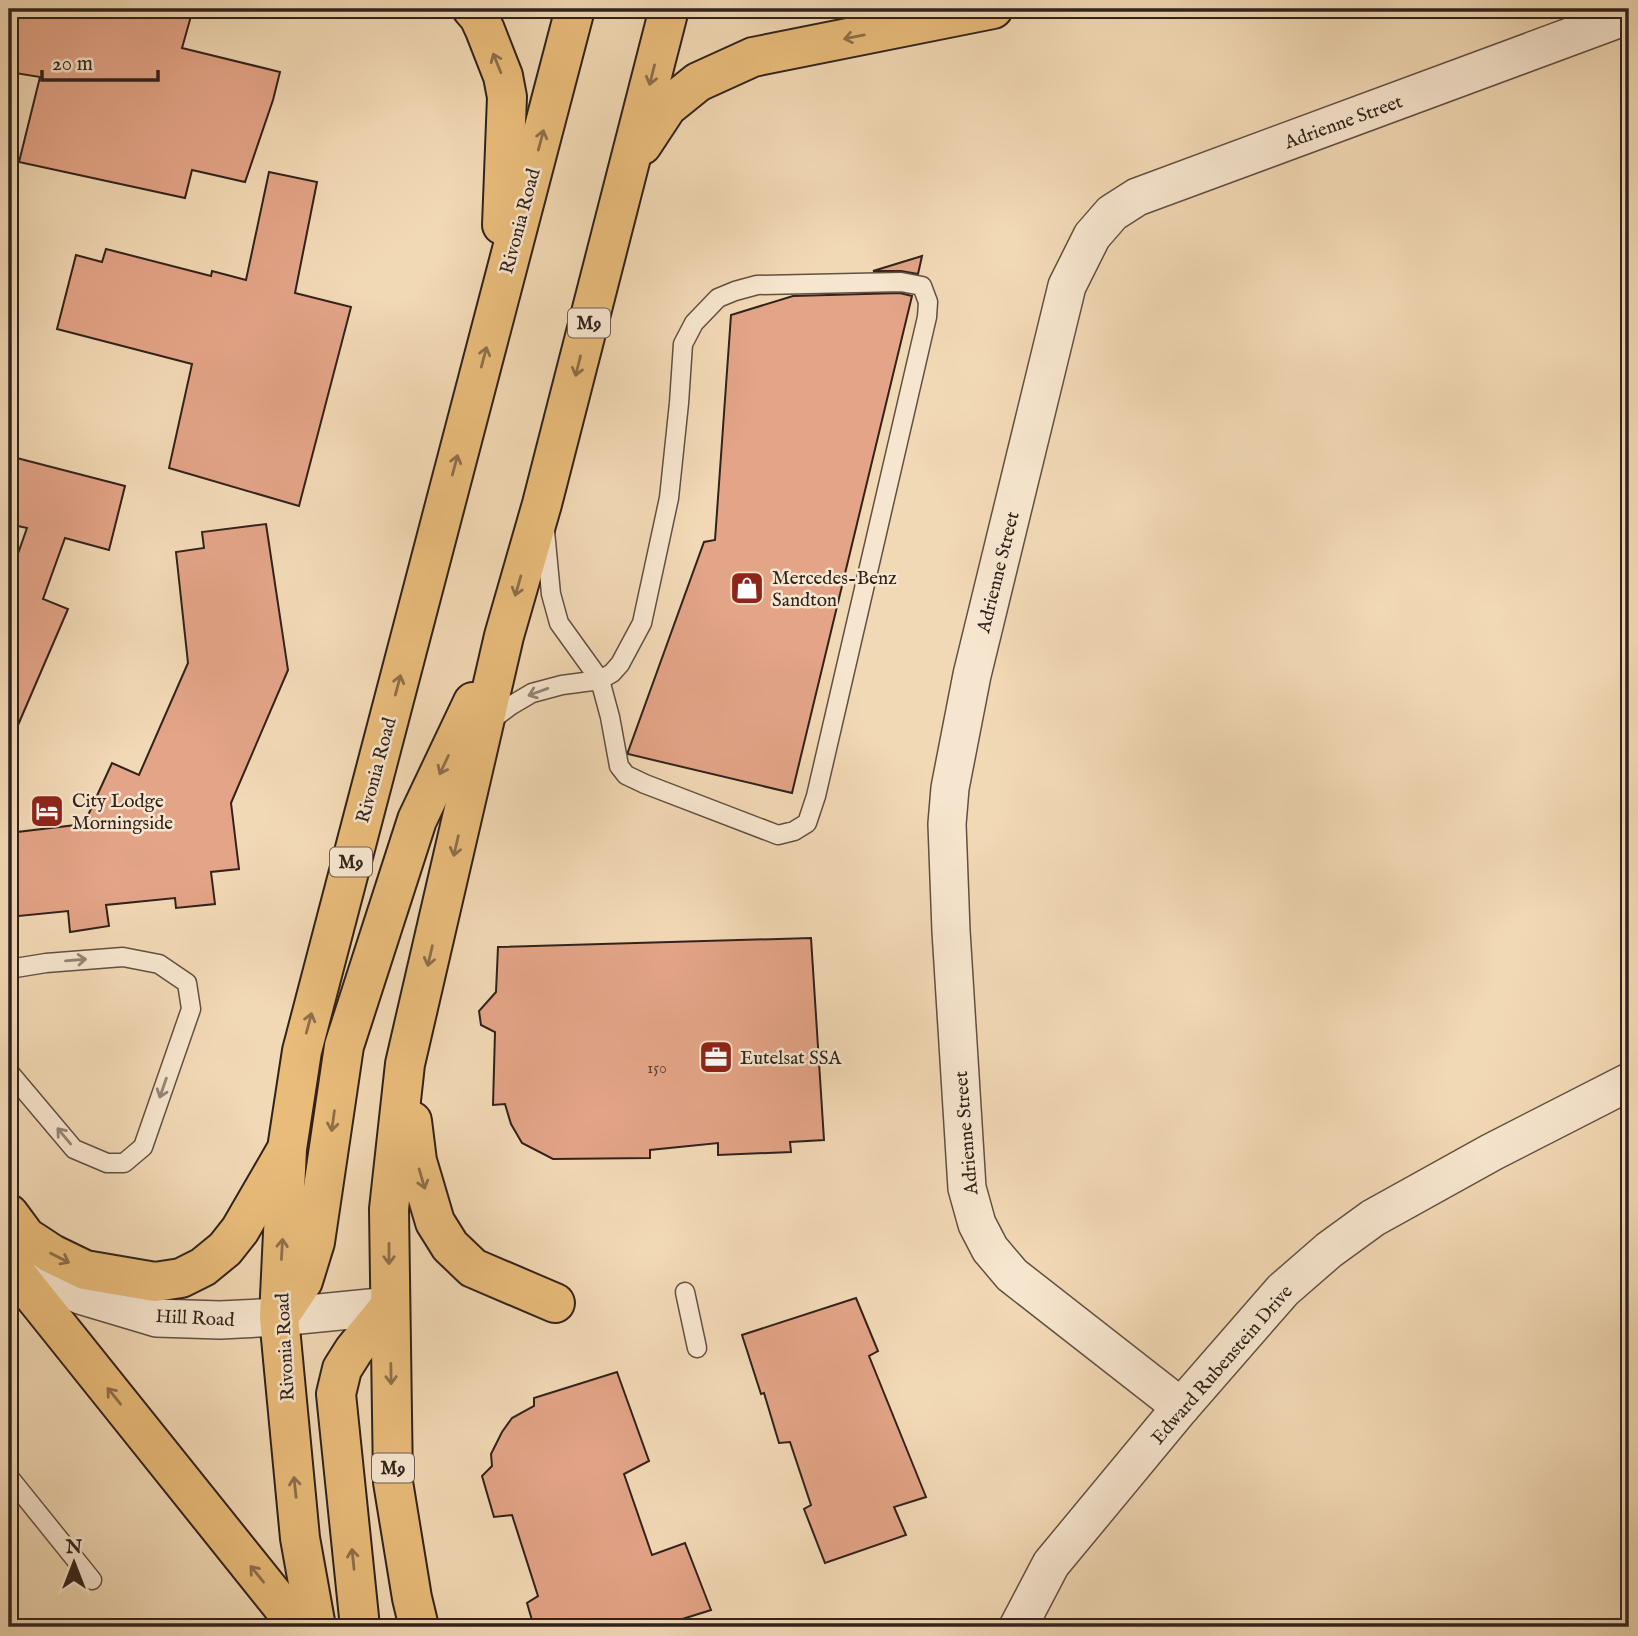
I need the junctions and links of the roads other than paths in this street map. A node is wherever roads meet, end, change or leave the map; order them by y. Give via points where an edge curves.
1 (472, 9) edge
2 (575, 9) edge
3 (669, 9) edge
4 (993, 9) edge
5 (1629, 15) edge
6 (629, 163) junction
7 (499, 301) junction
8 (542, 504) junction
9 (504, 636) junction
10 (600, 680) junction
11 (484, 726) junction
12 (9, 969) edge
13 (405, 1064) junction
14 (9, 1072) edge
15 (1629, 1082) edge
16 (287, 1149) junction
17 (9, 1214) edge
18 (9, 1264) edge
19 (685, 1292) dead end
20 (555, 1303) dead end
21 (390, 1306) junction
22 (279, 1317) junction
23 (697, 1348) dead end
24 (1181, 1407) junction
25 (9, 1477) edge
26 (92, 1580) dead end
27 (299, 1627) edge
28 (316, 1627) edge
29 (360, 1627) edge
30 (419, 1627) edge
31 (1018, 1627) edge

7 -> 1 main road via 507,97 485,30
7 -> 2 main road, Rivonia Road / M9
3 -> 6 main road, M9
4 -> 6 main road via 753,57 698,82 667,107
5 - 24 street, Adrienne Street via 1137,197 1112,213 1092,236 1067,286 972,675 950,788 951,931 967,1188 977,1224 1012,1275
6 -> 8 main road, M9
16 -> 7 main road, Rivonia Road / M9 via 302,1051
8 -> 9 main road, M9
8 - 10 lane via 551,594 559,623
9 - 11 main road, M9
9 -> 22 main road via 417,820 344,1046 315,1242 303,1281
10 - 10 lane via 620,664 642,623 669,498 683,344 694,323 718,298 757,285 901,282 922,286 927,317 807,822 778,835 626,775 619,766
10 -> 11 lane via 531,693
11 -> 13 main road, M9
12 -> 14 lane via 123,957 159,964 187,983 191,1009 143,1147 124,1163 107,1163 74,1149
13 -> 20 main road via 417,1161 435,1222 450,1246 473,1269
13 -> 21 main road, M9 via 389,1209
15 - 24 street, Edward Rubenstein Drive via 1373,1218 1283,1290
17 -> 16 main road via 26,1237 85,1270 155,1282 181,1278 225,1249
22 -> 16 main road, Rivonia Road / M9
18 - 22 street, Hill Road via 80,1295 156,1318
27 -> 18 main road
19 - 23 lane
21 - 22 street, Hill Road
29 -> 21 main road via 336,1394 342,1369
21 -> 30 main road, M9 via 393,1482
28 -> 22 main road, Rivonia Road / M9 via 300,1538
24 - 31 street, Edward Rubenstein Drive via 1051,1564
25 - 26 lane

